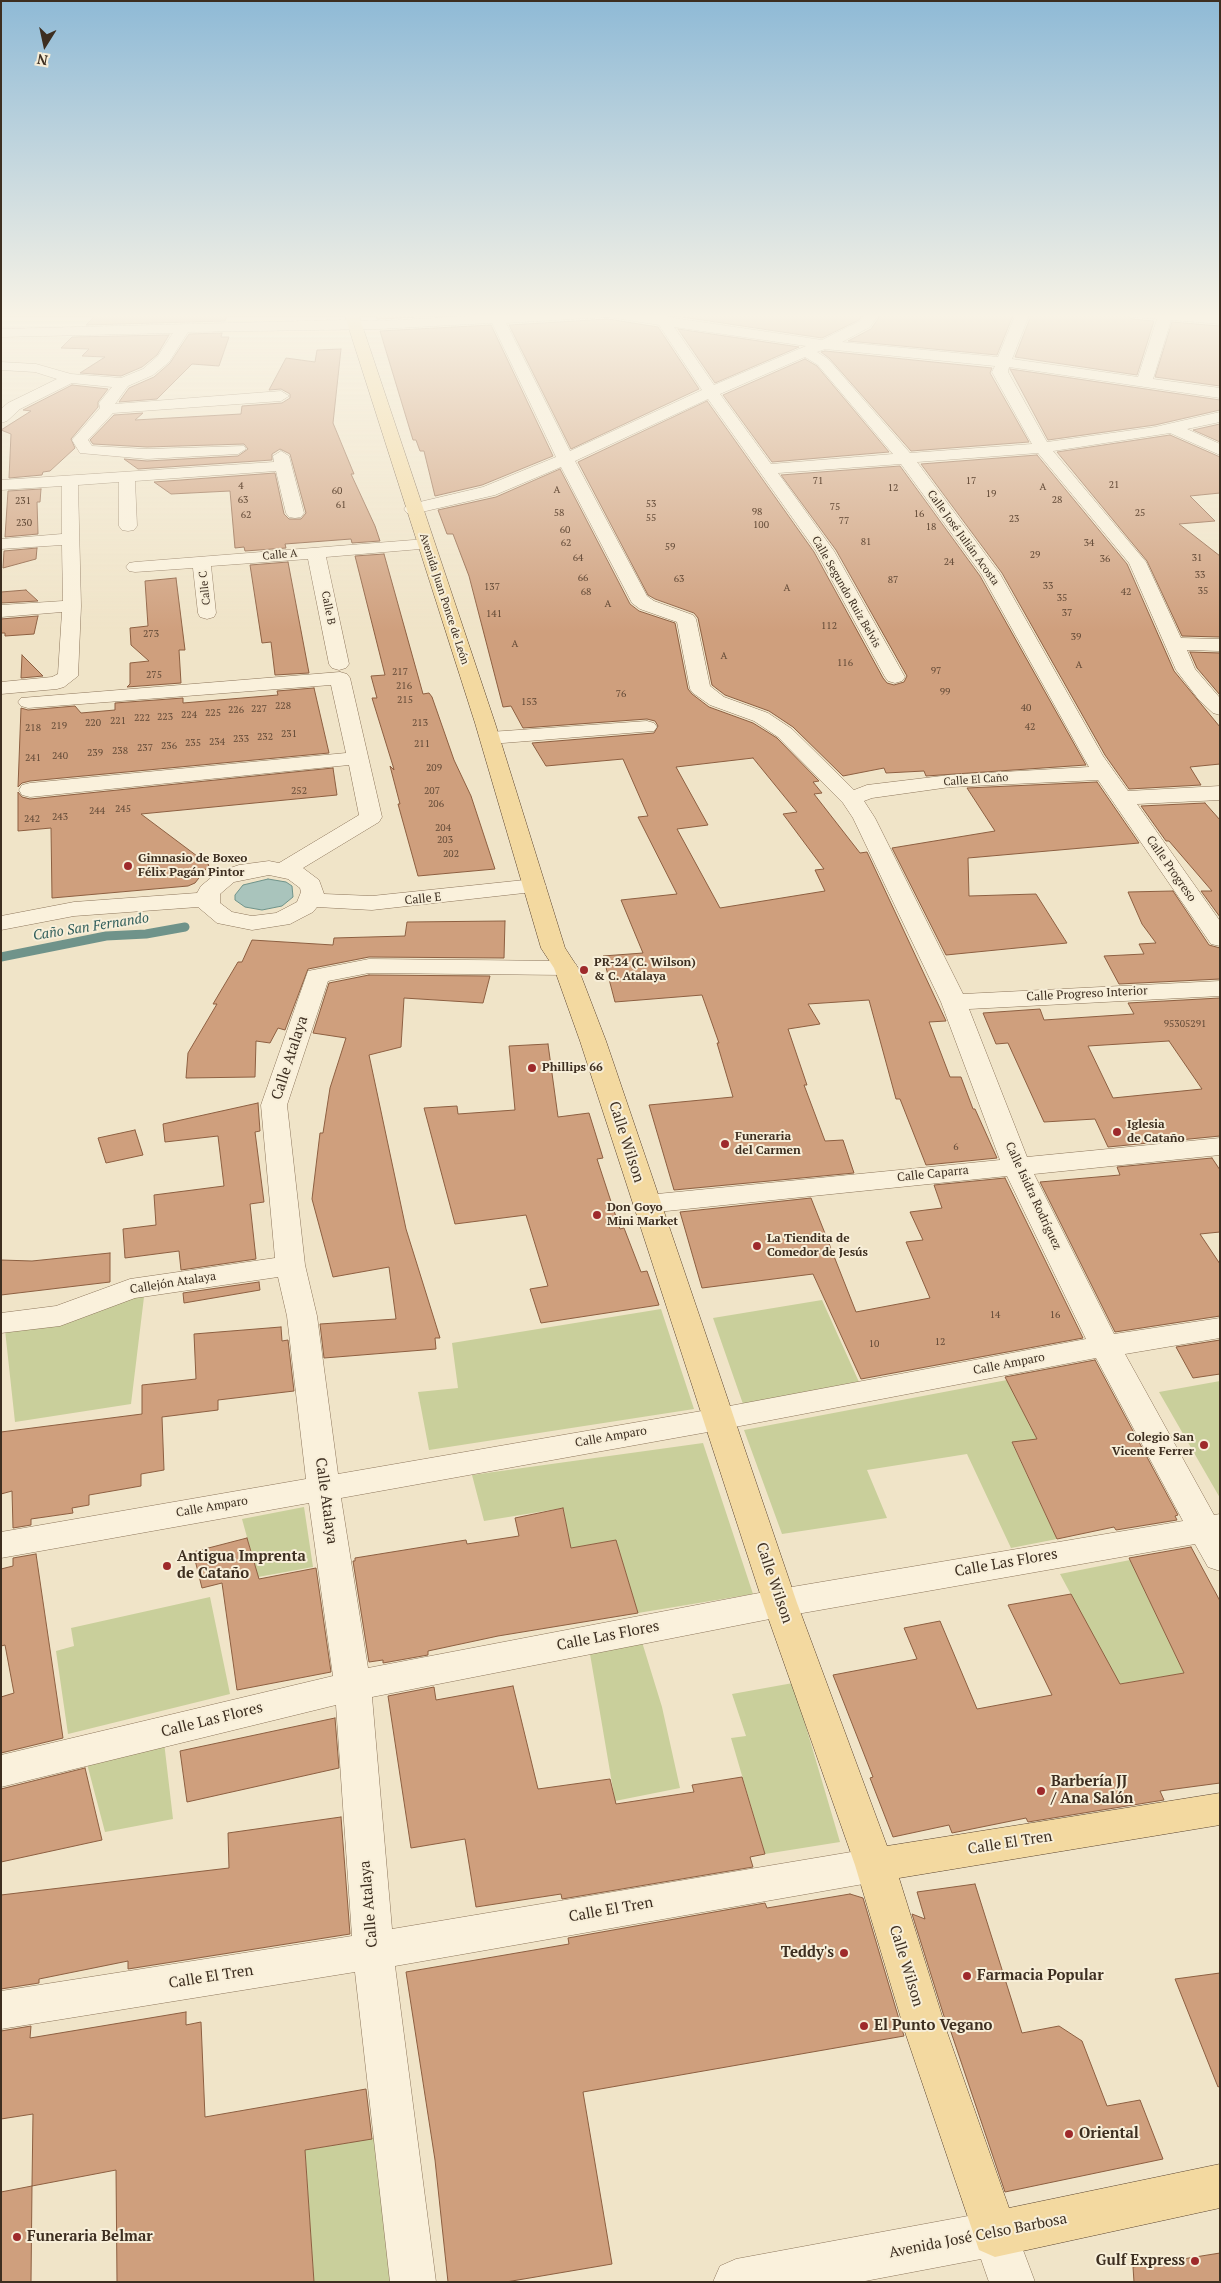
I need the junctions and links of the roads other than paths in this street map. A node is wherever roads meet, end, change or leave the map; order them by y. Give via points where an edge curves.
1 (99, 420) edge
2 (385, 420) edge
3 (548, 420) edge
4 (651, 420) edge
5 (731, 420) edge
6 (872, 420) edge
7 (1026, 420) edge
8 (1209, 420) edge
9 (1172, 428) junction
10 (1042, 448) junction
11 (238, 449) dead end
12 (1220, 450) edge
13 (567, 458) junction
14 (905, 458) junction
15 (767, 469) junction
16 (127, 476) junction
17 (70, 480) junction
18 (1, 485) edge
19 (414, 508) junction
20 (295, 513) dead end
21 (128, 526) dead end
22 (71, 539) junction
23 (1, 544) edge
24 (426, 544) junction
25 (316, 552) junction
26 (202, 563) junction
27 (135, 567) dead end
28 (72, 606) junction
29 (1, 611) edge
30 (207, 613) dead end
31 (1175, 644) junction
32 (1220, 645) edge
33 (339, 664) dead end
34 (895, 677) dead end
35 (1, 688) edge
36 (28, 702) dead end
37 (1220, 708) edge
38 (647, 727) dead end
39 (490, 738) junction
40 (356, 758) junction
41 (1103, 773) junction
42 (30, 790) dead end
43 (1220, 793) edge
44 (850, 798) junction
45 (1122, 798) junction
46 (283, 870) junction
47 (534, 886) junction
48 (207, 899) junction
49 (311, 900) junction
50 (1, 922) edge
51 (1220, 939) edge
52 (566, 968) junction
53 (1220, 988) edge
54 (954, 1002) junction
55 (1220, 1146) edge
56 (1016, 1165) junction
57 (647, 1204) junction
58 (290, 1265) junction
59 (1, 1323) edge
60 (1220, 1328) edge
61 (1105, 1346) junction
62 (719, 1418) junction
63 (323, 1487) junction
64 (1215, 1538) edge
65 (1, 1545) edge
66 (780, 1603) junction
67 (353, 1686) junction
68 (1, 1770) edge
69 (1220, 1810) edge
70 (875, 1865) junction
71 (373, 1951) junction
72 (1, 2010) edge
73 (1220, 2186) edge
74 (995, 2234) junction
75 (413, 2282) edge
76 (736, 2282) edge
77 (1012, 2282) edge

1 - 11 street via 80,440 86,450 147,454
2 - 19 main road, Avenida Juan Ponce de León
3 - 13 street
4 - 13 street
5 - 15 street, Calle Segundo Ruiz Belvis
6 - 14 street, Calle José Julián Acosta
7 - 10 street
8 - 9 street
9 - 10 street
9 - 12 street
10 - 14 street
10 - 31 street via 1137,562
13 - 19 street via 489,491
13 - 44 street, Calle Isidra Rodríguez via 639,599 686,619 700,689 717,701 761,717 785,733
14 - 15 street
14 - 41 street, Calle José Julián Acosta via 991,574
15 - 34 street, Calle Segundo Ruiz Belvis via 824,551
16 - 17 street
16 - 20 street via 282,461
16 - 21 street
17 - 18 street
17 - 22 street
19 - 24 main road, Avenida Juan Ponce de León
22 - 23 street
22 - 28 street
24 - 25 street, Calle A
24 - 39 main road, Avenida Juan Ponce de León
25 - 26 street, Calle A
25 - 33 street, Calle B
26 - 27 street, Calle A
26 - 30 street, Calle C
28 - 29 street
28 - 35 street via 68,676 57,683
31 - 32 street
31 - 37 street via 1186,670
36 - 40 street via 340,678
38 - 39 street
39 - 47 main road, Avenida Juan Ponce de León
40 - 42 street
40 - 46 street via 371,817
41 - 44 street, Calle El Caño via 950,781 868,792
41 - 45 street, Calle José Julián Acosta
43 - 45 street
44 - 54 street, Calle Isidra Rodríguez via 864,818
45 - 51 street, Calle Progreso
46 - 48 street via 254,869 232,874 216,883
46 - 49 street via 295,873 311,885
47 - 49 street, Calle E via 372,903
47 - 52 main road, Calle Wilson via 553,948
48 - 49 street via 215,913 252,923 295,914
48 - 50 street via 74,909
52 - 57 main road, Calle Wilson
52 - 58 street, Calle Atalaya via 369,966 317,976 274,1105
53 - 54 street, Calle Progreso Interior
54 - 56 street, Calle Isidra Rodríguez
55 - 56 street, Calle Caparra
56 - 57 street, Calle Caparra
56 - 61 street, Calle Isidra Rodríguez
57 - 62 main road, Calle Wilson
58 - 59 street, Callejón Atalaya via 130,1289 60,1316
58 - 63 street, Calle Atalaya via 302,1316
60 - 61 street, Calle Amparo
61 - 62 street, Calle Amparo
61 - 64 street, Calle Isidra Rodríguez
62 - 63 street, Calle Amparo
62 - 66 main road, Calle Wilson
63 - 65 street, Calle Amparo
63 - 67 street, Calle Atalaya
64 - 66 street, Calle Las Flores
66 - 67 street, Calle Las Flores
66 - 70 main road, Calle Wilson
67 - 68 street, Calle Las Flores
67 - 71 street, Calle Atalaya
69 - 70 main road, Calle El Tren
70 - 71 street, Calle El Tren
70 - 74 main road, Calle Wilson via 926,2032
71 - 72 street, Calle El Tren
71 - 75 street, Calle Atalaya
73 - 74 main road, Avenida José Celso Barbosa
74 - 76 street, Avenida José Celso Barbosa
74 - 77 street, Calle Wilson

